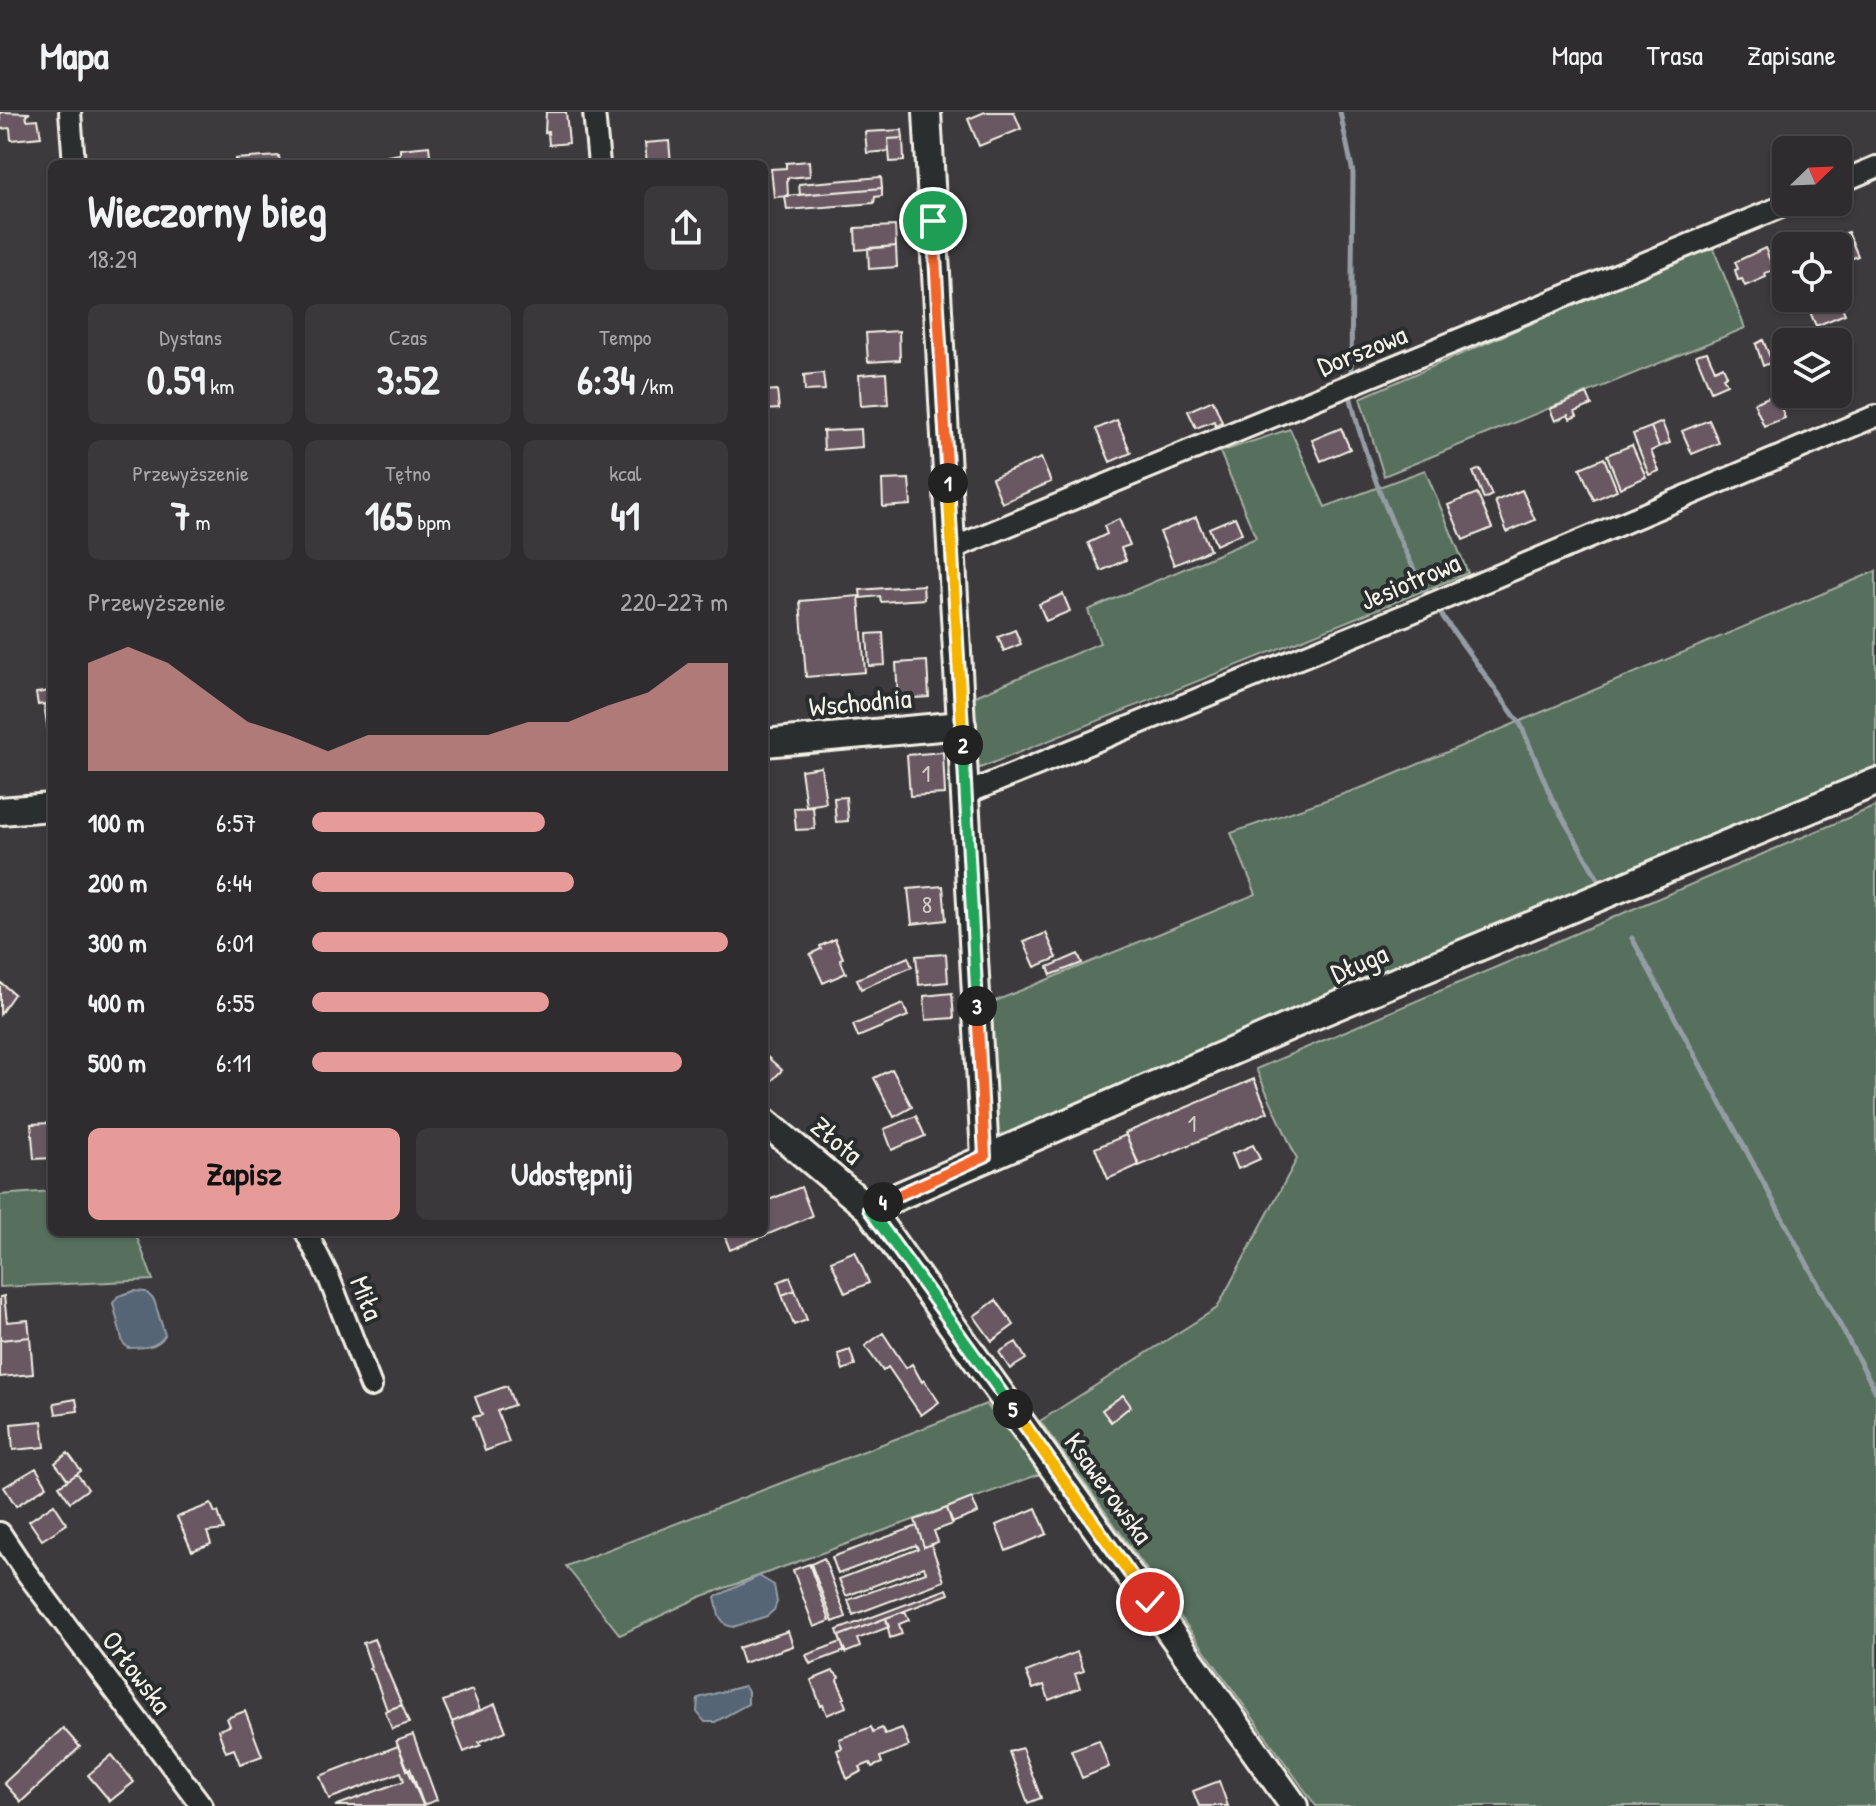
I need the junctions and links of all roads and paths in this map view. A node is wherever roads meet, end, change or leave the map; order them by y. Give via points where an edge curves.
1 (70, 112) edge
2 (594, 112) edge
3 (927, 112) edge
4 (74, 160) edge
5 (599, 160) edge
6 (1876, 167) edge
7 (1852, 177) edge
8 (1772, 211) edge
9 (1876, 416) edge
10 (951, 549) junction
11 (962, 725) junction
12 (768, 743) edge
13 (1876, 782) edge
14 (965, 794) junction
15 (48, 807) edge
16 (0, 811) edge
17 (768, 1124) edge
18 (985, 1156) junction
19 (869, 1209) junction
20 (308, 1236) edge
21 (371, 1386) dead end
22 (0, 1533) edge
23 (202, 1806) edge
24 (1294, 1806) edge

1 - 4 street
2 - 5 street
3 - 10 street
6 - 7 street
8 - 10 street, Dorszowa
9 - 14 street, Jesiotrowa
10 - 11 street
11 - 12 street, Wschodnia
11 - 14 street
13 - 18 street, Długa
14 - 18 street
15 - 16 street
17 - 19 street, Złota
18 - 19 street, Długa
19 - 24 street, Ksawerowska
20 - 21 street, Miła
22 - 23 street, Orłowska

